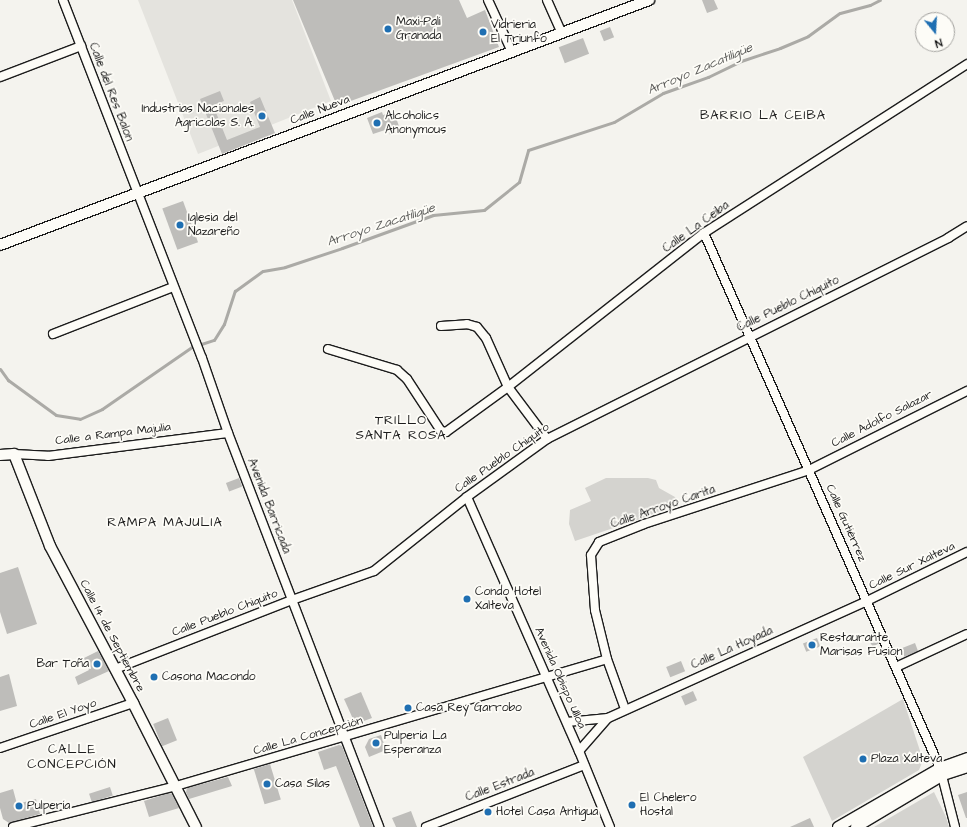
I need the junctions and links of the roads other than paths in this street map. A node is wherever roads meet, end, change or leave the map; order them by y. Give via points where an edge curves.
1 (63, 0) edge
2 (488, 0) edge
3 (547, 0) edge
4 (649, 0) edge
5 (562, 33) junction
6 (81, 46) junction
7 (512, 52) junction
8 (967, 64) edge
9 (0, 77) edge
10 (137, 193) junction
11 (967, 226) edge
12 (704, 233) junction
13 (0, 245) edge
14 (173, 286) junction
15 (441, 326) dead end
16 (53, 334) dead end
17 (750, 336) junction
18 (328, 349) dead end
19 (508, 387) junction
20 (967, 391) edge
21 (228, 433) junction
22 (547, 439) junction
23 (14, 454) junction
24 (0, 455) edge
25 (809, 470) junction
26 (467, 497) junction
27 (967, 552) edge
28 (292, 600) junction
29 (867, 601) junction
30 (967, 634) edge
31 (607, 659) junction
32 (896, 667) junction
33 (115, 669) junction
34 (547, 677) junction
35 (133, 703) junction
36 (625, 709) junction
37 (608, 718) junction
38 (567, 722) junction
39 (345, 737) junction
40 (0, 748) edge
41 (579, 751) junction
42 (967, 758) edge
43 (584, 766) junction
44 (967, 767) edge
45 (941, 771) junction
46 (176, 786) junction
47 (13, 827) edge
48 (196, 827) edge
49 (379, 827) edge
50 (426, 827) edge
51 (610, 827) edge
52 (838, 827) edge
53 (856, 827) edge
54 (955, 827) edge

1 - 6 street, Calle del Res Balon
2 - 7 street
3 - 5 street
4 - 5 street, Calle Nueva
5 - 7 street, Calle Nueva
6 - 9 street
6 - 10 street, Calle del Res Balon
7 - 10 street, Calle Nueva
8 - 12 street, Calle La Ceiba
10 - 13 street, Calle Nueva
10 - 14 street, Avenida Barricada
11 - 17 street, Calle Pueblo Chiquito via 948,238
12 - 17 street, Calle Gutiérrez
12 - 19 street, Calle La Ceiba
14 - 16 street
14 - 21 street, Avenida Barricada
15 - 19 street via 467,324 478,327 486,338
17 - 22 street, Calle Pueblo Chiquito
17 - 25 street, Calle Gutiérrez
18 - 19 street, Calle La Ceiba via 397,370 407,379 441,431 452,429
19 - 22 street
20 - 25 street, Calle Adolfo Salazar
21 - 23 street, Calle a Rampa Majulia via 48,456
21 - 28 street, Avenida Barricada
22 - 26 street, Calle Pueblo Chiquito
23 - 24 street, Calle a Rampa Majulia
23 - 33 street, Calle 14 de Septiembre via 50,546
25 - 29 street, Calle Gutiérrez
25 - 31 street, Calle Arroyo Carita via 644,524 599,542 592,555 595,610
26 - 28 street, Calle Pueblo Chiquito via 374,571
26 - 34 street, Avenida Obispo Ulloa
27 - 29 street, Calle Sur Xalteva
28 - 33 street, Calle Pueblo Chiquito
28 - 39 street, Avenida Barricada
29 - 32 street, Calle Gutiérrez
29 - 36 street, Calle La Hoyada
30 - 32 street
31 - 34 street, Calle La Concepción
31 - 36 street, Calle Arroyo Carita
32 - 45 street, Calle Gutiérrez
33 - 35 street, Calle 14 de Septiembre
34 - 38 street, Avenida Obispo Ulloa
34 - 39 street, Calle La Concepción
35 - 40 street, Calle El Yoyo
35 - 46 street, Calle 14 de Septiembre
36 - 37 street, Calle La Hoyada
37 - 38 street, Calle La Hoyada
37 - 41 street, Calle La Hoyada
38 - 41 street, Avenida Obispo Ulloa
39 - 46 street, Calle La Concepción
39 - 49 street, Avenida Barricada
41 - 43 street, Avenida Obispo Ulloa
42 - 45 street
43 - 50 street, Calle Estrada
43 - 51 street, Avenida Obispo Ulloa
44 - 45 street
45 - 52 street
45 - 53 street
45 - 54 street, Calle Gutiérrez
46 - 47 street, Calle La Concepción
46 - 48 street, Calle 14 de Septiembre

